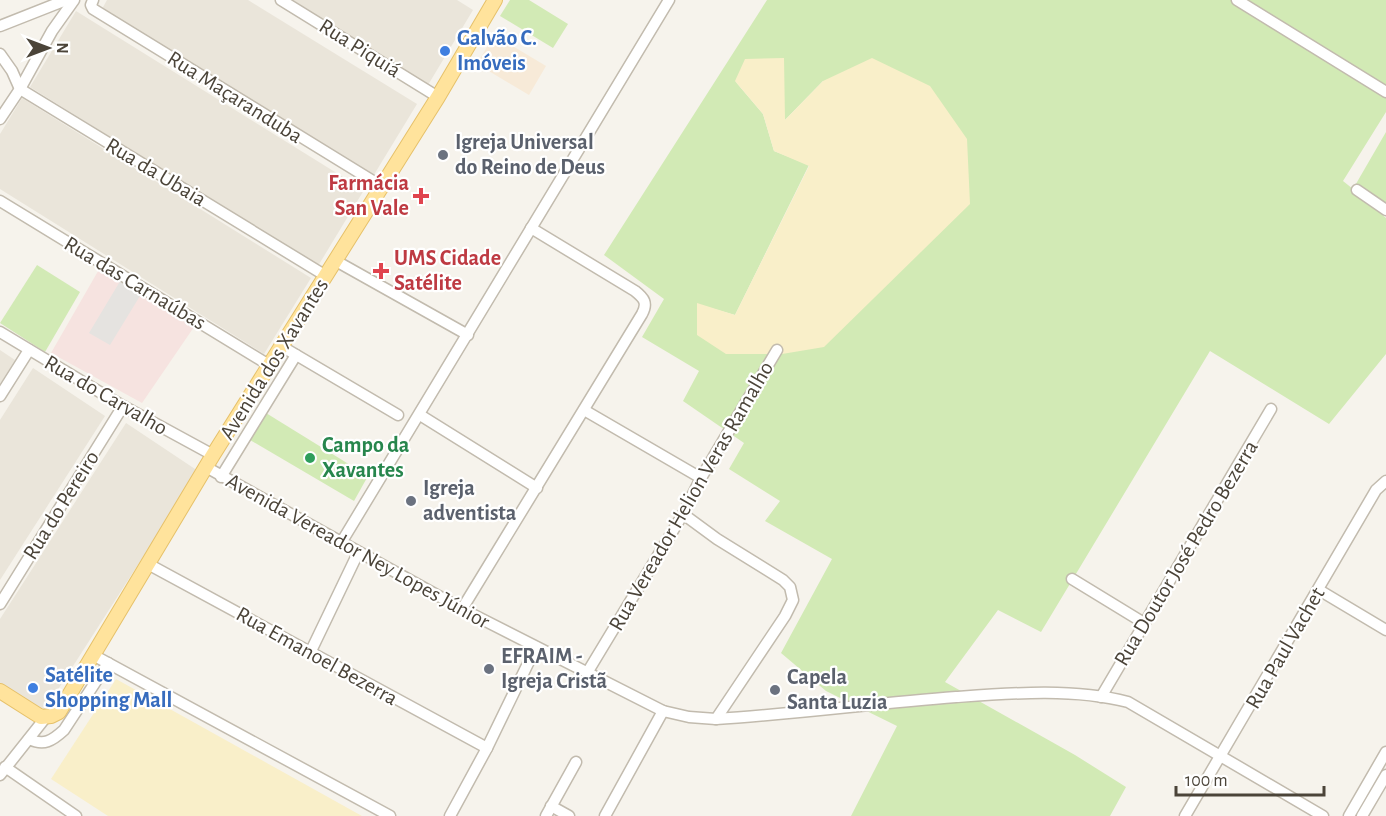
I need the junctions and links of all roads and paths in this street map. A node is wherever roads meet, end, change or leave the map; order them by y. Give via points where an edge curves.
1 (66, 0) edge
2 (74, 0) edge
3 (281, 0) edge
4 (669, 0) edge
5 (1237, 0) edge
6 (92, 1) edge
7 (492, 1) edge
8 (0, 26) edge
9 (0, 54) edge
10 (20, 89) junction
11 (1386, 92) edge
12 (438, 97) junction
13 (0, 119) edge
14 (381, 186) junction
15 (1357, 190) dead end
16 (0, 201) edge
17 (1386, 210) edge
18 (531, 228) junction
19 (336, 261) junction
20 (326, 276) junction
21 (0, 332) edge
22 (468, 335) junction
23 (281, 346) junction
24 (29, 350) junction
25 (777, 350) dead end
26 (296, 355) junction
27 (269, 365) junction
28 (260, 380) junction
29 (276, 389) junction
30 (0, 396) edge
31 (245, 403) junction
32 (123, 406) junction
33 (1271, 409) dead end
34 (584, 410) junction
35 (260, 412) junction
36 (398, 415) dead end
37 (420, 415) junction
38 (209, 461) junction
39 (221, 477) junction
40 (701, 478) junction
41 (1386, 481) edge
42 (537, 488) junction
43 (683, 514) junction
44 (341, 543) junction
45 (358, 553) junction
46 (148, 564) junction
47 (1072, 579) dead end
48 (1319, 590) junction
49 (0, 604) edge
50 (462, 609) junction
51 (1144, 623) junction
52 (1386, 630) edge
53 (536, 647) junction
54 (310, 652) junction
55 (93, 656) junction
56 (108, 663) junction
57 (587, 673) junction
58 (0, 691) edge
59 (1101, 697) junction
60 (663, 711) junction
61 (49, 716) junction
62 (716, 719) junction
63 (29, 739) junction
64 (487, 748) junction
65 (1386, 752) edge
66 (1221, 756) junction
67 (576, 762) dead end
68 (3, 771) edge
69 (1386, 775) edge
70 (548, 811) edge
71 (76, 816) edge
72 (390, 816) edge
73 (450, 816) edge
74 (569, 816) edge
75 (605, 816) edge
76 (1185, 816) edge
77 (1323, 816) edge
78 (1349, 816) edge
79 (1362, 816) edge

1 - 8 street
2 - 10 street
3 - 12 street, Rua Piquiá
4 - 18 street
5 - 11 street
6 - 14 street, Rua Maçaranduba via 93,9
7 - 12 main road, Avenida dos Xavantes
9 - 10 street
10 - 13 street
10 - 20 street, Rua da Ubaia
12 - 14 main road, Avenida dos Xavantes
14 - 19 main road, Avenida dos Xavantes
15 - 17 street
16 - 27 street, Rua das Carnaúbas
18 - 22 street
18 - 34 street via 645,300 642,314
19 - 20 main road, Avenida dos Xavantes
19 - 22 street
20 - 23 main road, Avenida dos Xavantes
21 - 24 street, Rua do Carvalho
22 - 37 street
23 - 26 street
23 - 27 main road, Avenida dos Xavantes
24 - 30 street
24 - 32 street, Rua do Carvalho
25 - 40 street, Rua Vereador Helion Veras Ramalho
26 - 29 street, Avenida dos Xavantes
26 - 36 street
27 - 28 main road, Avenida dos Xavantes
28 - 29 street
28 - 31 main road, Avenida dos Xavantes
29 - 35 street, Avenida dos Xavantes
31 - 35 street
31 - 38 main road, Avenida dos Xavantes
32 - 38 street, Rua do Carvalho
32 - 49 street, Rua do Pereiro
33 - 51 street, Rua Doutor José Pedro Bezerra
34 - 40 street
34 - 42 street
35 - 39 street, Avenida dos Xavantes
37 - 42 street
37 - 44 street
38 - 39 street, Avenida Vereador Ney Lopes Júnior
38 - 46 main road, Avenida dos Xavantes
39 - 44 street, Avenida Vereador Ney Lopes Júnior
40 - 43 street, Rua Vereador Helion Veras Ramalho
41 - 48 street, Rua Paul Vachet via 1376,490
42 - 50 street
43 - 57 street, Rua Vereador Helion Veras Ramalho
43 - 62 street via 783,580 793,593 785,616
44 - 45 street, Avenida Vereador Ney Lopes Júnior
45 - 50 street, Avenida Vereador Ney Lopes Júnior
45 - 54 street
46 - 54 street, Rua Emanoel Bezerra
46 - 55 main road, Avenida dos Xavantes
47 - 51 street
48 - 52 street
48 - 66 street, Rua Paul Vachet
50 - 53 street, Avenida Vereador Ney Lopes Júnior
51 - 59 street, Rua Doutor José Pedro Bezerra
53 - 57 street, Avenida Vereador Ney Lopes Júnior
53 - 64 street
54 - 64 street, Rua Emanoel Bezerra
55 - 56 street
55 - 61 main road, Avenida dos Xavantes via 59,712
56 - 63 street via 64,730 44,743
56 - 72 street
57 - 60 street, Avenida Vereador Ney Lopes Júnior
58 - 61 main road via 41,717
59 - 62 street, Avenida Vereador Ney Lopes Júnior via 995,694
59 - 66 street, Avenida Vereador Ney Lopes Júnior via 1128,702
60 - 62 street, Avenida Vereador Ney Lopes Júnior
60 - 75 street
61 - 63 street
63 - 68 street
64 - 73 street
65 - 78 street
66 - 76 street, Rua Paul Vachet
66 - 77 street, Avenida Vereador Ney Lopes Júnior
67 - 70 street
68 - 71 street
69 - 79 street
70 - 74 street

